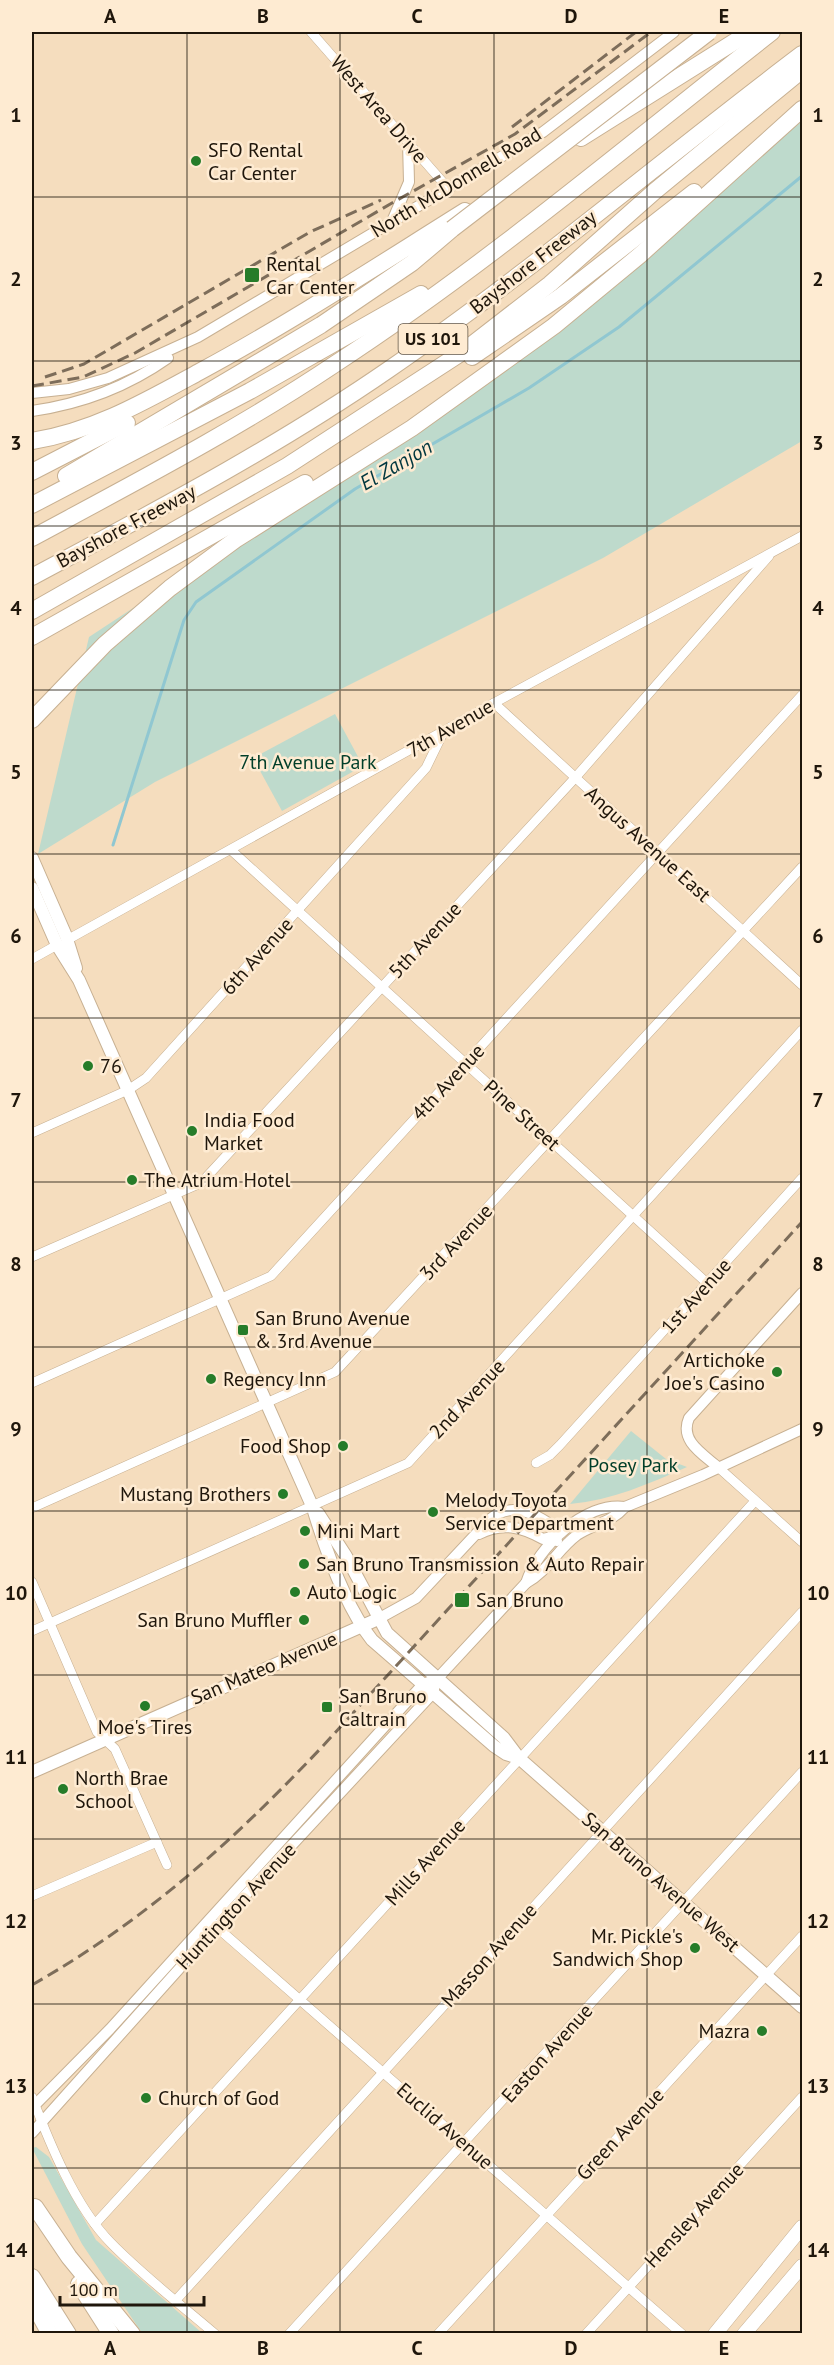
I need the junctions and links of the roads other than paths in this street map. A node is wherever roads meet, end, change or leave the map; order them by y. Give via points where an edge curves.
1 (311, 32) edge
2 (674, 32) edge
3 (709, 32) edge
4 (750, 32) edge
5 (772, 32) edge
6 (802, 54) edge
7 (802, 70) edge
8 (802, 107) edge
9 (408, 142) junction
10 (447, 187) junction
11 (393, 219) junction
12 (481, 259) junction
13 (554, 326) junction
14 (198, 337) junction
15 (285, 342) junction
16 (32, 393) edge
17 (32, 411) edge
18 (32, 441) edge
19 (32, 472) edge
20 (32, 495) edge
21 (32, 505) edge
22 (166, 535) junction
23 (802, 536) edge
24 (32, 538) edge
25 (769, 556) junction
26 (32, 577) edge
27 (32, 611) edge
28 (32, 637) edge
29 (802, 695) edge
30 (494, 703) junction
31 (32, 720) edge
32 (443, 733) junction
33 (575, 778) junction
34 (231, 850) junction
35 (658, 854) junction
36 (32, 858) edge
37 (802, 867) edge
38 (32, 888) edge
39 (298, 911) junction
40 (744, 932) junction
41 (62, 943) junction
42 (32, 959) edge
43 (802, 985) edge
44 (381, 987) junction
45 (802, 1030) edge
46 (465, 1064) junction
47 (128, 1090) junction
48 (32, 1133) edge
49 (551, 1141) junction
50 (802, 1178) edge
51 (174, 1195) junction
52 (634, 1217) junction
53 (32, 1257) edge
54 (707, 1283) junction
55 (802, 1293) edge
56 (220, 1298) junction
57 (32, 1383) edge
58 (267, 1403) junction
59 (802, 1429) edge
60 (536, 1463) dead end
61 (719, 1468) junction
62 (755, 1501) junction
63 (624, 1507) junction
64 (32, 1508) edge
65 (313, 1508) junction
66 (476, 1535) junction
67 (556, 1537) junction
68 (802, 1542) edge
69 (565, 1548) junction
70 (32, 1582) edge
71 (526, 1583) junction
72 (802, 1612) edge
73 (378, 1619) junction
74 (50, 1622) junction
75 (361, 1626) junction
76 (32, 1631) edge
77 (437, 1679) junction
78 (428, 1688) junction
79 (104, 1738) junction
80 (519, 1758) junction
81 (32, 1772) edge
82 (802, 1772) edge
83 (602, 1831) junction
84 (157, 1842) junction
85 (167, 1865) dead end
86 (32, 1896) edge
87 (684, 1904) junction
88 (212, 1923) junction
89 (802, 1936) edge
90 (767, 1976) junction
91 (300, 2000) junction
92 (802, 2007) edge
93 (382, 2072) junction
94 (802, 2097) edge
95 (33, 2103) edge
96 (41, 2121) junction
97 (32, 2133) edge
98 (465, 2144) junction
99 (33, 2204) edge
100 (546, 2214) junction
101 (95, 2224) junction
102 (802, 2228) edge
103 (802, 2266) edge
104 (32, 2277) edge
105 (628, 2286) junction
106 (176, 2300) junction
107 (32, 2301) edge
108 (50, 2334) edge
109 (68, 2334) edge
110 (111, 2334) edge
111 (132, 2334) edge
112 (215, 2334) edge
113 (289, 2334) edge
114 (438, 2334) edge
115 (586, 2334) edge
116 (682, 2334) edge
117 (715, 2334) edge
118 (744, 2334) edge

1 - 9 street, West Area Drive
2 - 10 street, North McDonnell Road via 543,132
3 - 15 highway, bridge via 452,230
4 - 18 highway via 246,347 118,416 69,434
5 - 12 highway, Bayshore Freeway / US 101
6 - 26 highway, Bayshore Freeway / US 101 via 461,318 366,385 236,465
7 - 22 highway via 670,178 550,284 461,353 288,466
8 - 13 highway
8 - 22 highway via 629,244 501,338 360,433 218,517
9 - 10 street, West Area Drive
9 - 11 street via 409,182
10 - 11 street, North McDonnell Road
11 - 14 street, North McDonnell Road
12 - 21 highway via 250,392
12 - 24 highway, Bayshore Freeway / US 101 via 393,325 276,402
13 - 28 highway via 339,463
13 - 31 highway via 396,439 186,575 112,636
14 - 16 street, North McDonnell Road via 108,378 69,389
14 - 17 street, North McDonnell Road via 122,385 72,404
15 - 19 highway
15 - 20 highway via 106,454
22 - 27 highway
23 - 25 street, 7th Avenue
25 - 30 street, 7th Avenue
25 - 33 street, 5th Avenue
29 - 35 street, 4th Avenue
30 - 32 street, 7th Avenue
30 - 33 street, Angus Avenue East
32 - 34 street, 7th Avenue
32 - 39 street, 6th Avenue via 426,768
33 - 35 street, Angus Avenue East
33 - 44 street, 5th Avenue
34 - 39 street, Pine Street
34 - 41 street, 7th Avenue
35 - 40 street, Angus Avenue East
35 - 46 street, 4th Avenue
36 - 41 main road
37 - 40 street, 3rd Avenue
38 - 41 main road
39 - 44 street, Pine Street
39 - 47 street, 6th Avenue via 146,1078
40 - 43 street, Angus Avenue East
40 - 49 street, 3rd Avenue
41 - 42 street, 7th Avenue
41 - 47 main road
44 - 46 street, Pine Street
44 - 51 street, 5th Avenue via 201,1183
45 - 52 street, 2nd Avenue
46 - 49 street, Pine Street
46 - 56 street, 4th Avenue via 271,1276
47 - 48 street, 6th Avenue
47 - 51 main road
49 - 52 street, Pine Street
49 - 58 street, 3rd Avenue via 335,1372
50 - 54 street, 1st Avenue
51 - 53 street, 5th Avenue
51 - 56 main road
52 - 54 street, Pine Street
52 - 65 street, 2nd Avenue via 408,1463
54 - 60 street, 1st Avenue via 560,1445
55 - 61 street via 689,1418 685,1428 688,1440
56 - 57 street, 4th Avenue
56 - 58 main road
58 - 64 street, 3rd Avenue
58 - 65 main road
59 - 61 street
61 - 62 street
61 - 63 street
62 - 68 street
62 - 80 street, Mills Avenue
63 - 67 street via 612,1505 573,1523
63 - 69 street via 616,1517 578,1534
65 - 73 main road, San Bruno Avenue West via 346,1556
65 - 74 street, 2nd Avenue
65 - 75 main road, San Bruno Avenue West via 322,1539
66 - 67 street, San Mateo Avenue via 511,1526 543,1539
66 - 67 street, San Mateo Avenue via 494,1516 520,1510 554,1527
66 - 73 street, San Mateo Avenue via 416,1598
67 - 69 street, San Mateo Avenue
67 - 71 street, Huntington Avenue via 531,1567
69 - 71 street, Huntington Avenue via 540,1575
70 - 74 street
71 - 77 street, Huntington Avenue
72 - 83 street, Masson Avenue
73 - 75 main road, San Mateo Avenue
73 - 77 main road, San Bruno Avenue West via 393,1639
74 - 76 street, 2nd Avenue
74 - 79 street
75 - 78 main road, San Bruno Avenue West
75 - 79 main road, San Mateo Avenue
77 - 78 street, Huntington Avenue
77 - 80 main road, San Bruno Avenue West via 504,1738
78 - 80 main road, San Bruno Avenue West via 494,1746
78 - 88 street, Huntington Avenue
79 - 81 main road, San Mateo Avenue
79 - 84 street via 115,1749
80 - 83 main road, San Bruno Avenue West
80 - 91 street, Mills Avenue
82 - 87 street, Easton Avenue
83 - 87 main road, San Bruno Avenue West
83 - 93 street, Masson Avenue
84 - 85 street
84 - 86 street
87 - 90 main road, San Bruno Avenue West
87 - 98 street, Easton Avenue
88 - 91 street, Euclid Avenue
88 - 95 street, Huntington Avenue
88 - 96 street, Huntington Avenue
89 - 90 street, Green Avenue
90 - 92 main road, San Bruno Avenue West
90 - 100 street, Green Avenue
91 - 93 street, Euclid Avenue
91 - 101 street, Mills Avenue
93 - 98 street, Euclid Avenue
93 - 106 street, Masson Avenue
94 - 105 street, Hensley Avenue
95 - 96 street
96 - 97 street, Huntington Avenue
96 - 101 street
98 - 100 street, Euclid Avenue
98 - 113 street, Easton Avenue
99 - 110 highway
99 - 111 highway via 69,2257
100 - 105 street, Euclid Avenue
100 - 114 street, Green Avenue
101 - 106 street
102 - 117 main road
103 - 118 main road
104 - 109 highway
105 - 115 street, Hensley Avenue
105 - 116 street, Euclid Avenue
106 - 112 street
107 - 108 highway

